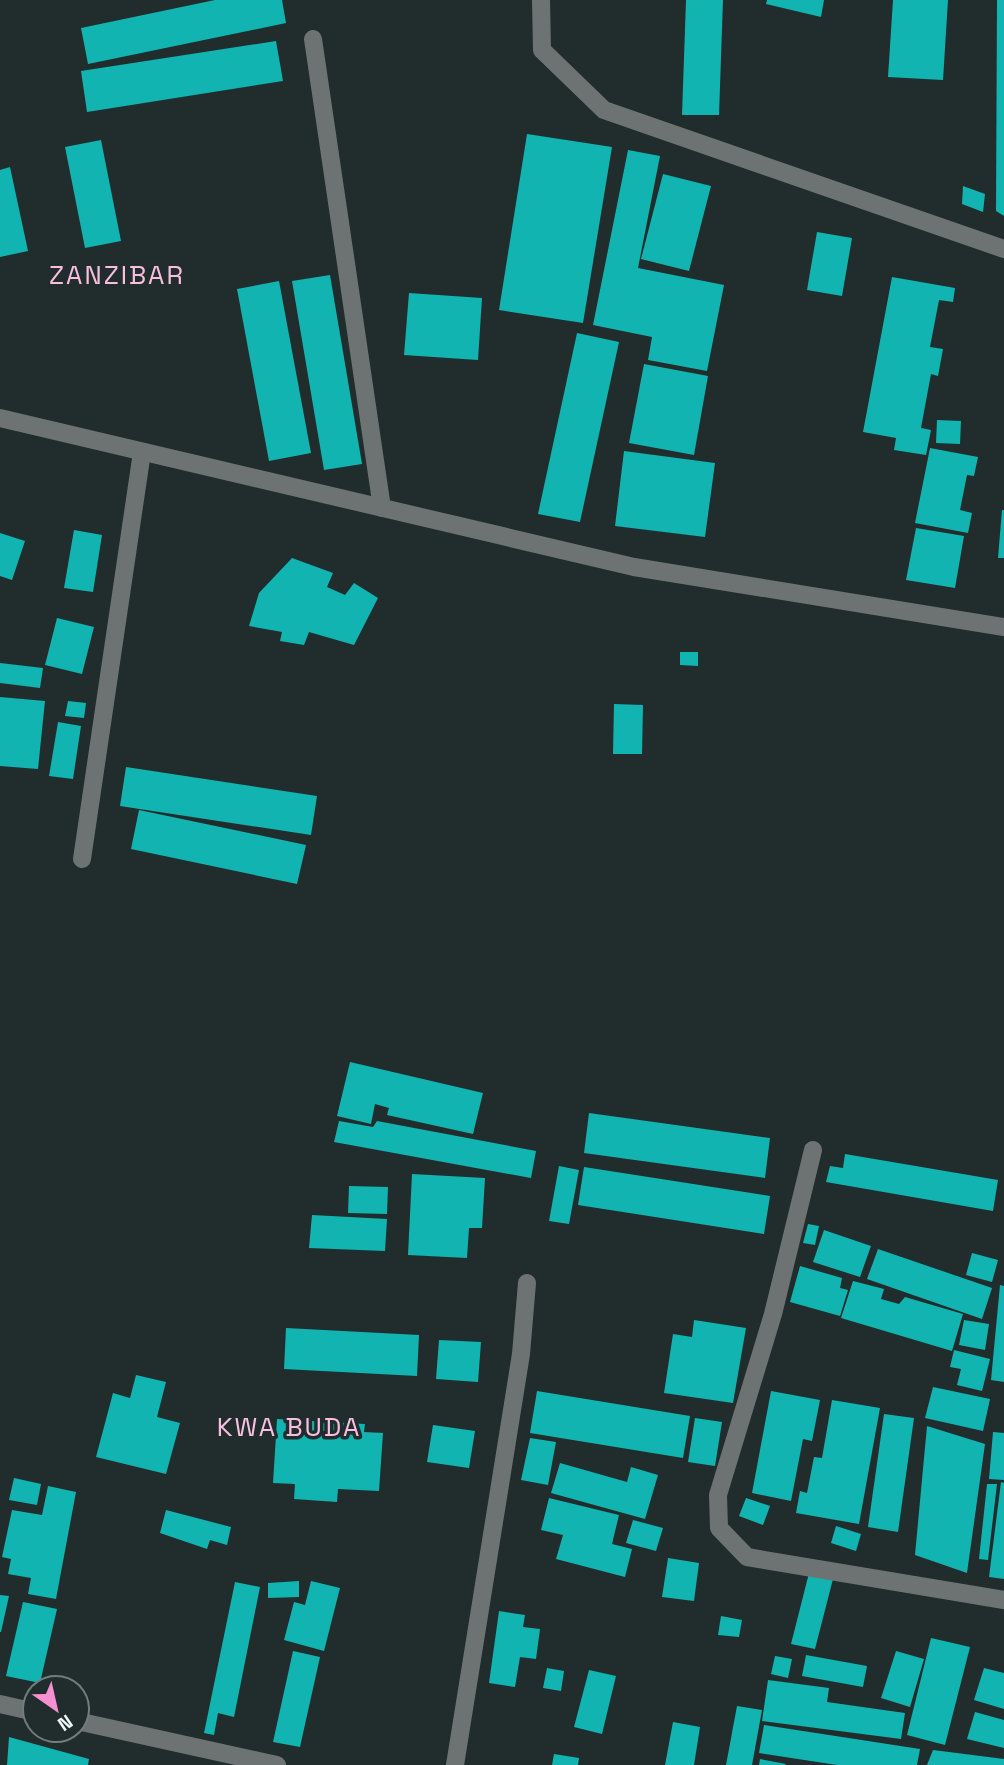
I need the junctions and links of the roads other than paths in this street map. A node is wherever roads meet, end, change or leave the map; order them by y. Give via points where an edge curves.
1 (541, 0) edge
2 (313, 39) dead end
3 (1004, 249) edge
4 (0, 418) edge
5 (142, 452) junction
6 (382, 508) junction
7 (1004, 627) edge
8 (82, 859) dead end
9 (813, 1150) dead end
10 (527, 1283) dead end
11 (1004, 1600) edge
12 (0, 1704) edge
13 (21, 1709) edge
14 (91, 1724) edge
15 (277, 1765) edge
16 (455, 1765) edge

1 - 3 street via 542,50 604,110
2 - 6 street
4 - 5 street
5 - 6 street
5 - 8 street
6 - 7 street via 634,567
9 - 11 street via 773,1314 718,1495 719,1528 747,1557
10 - 16 street via 521,1354
12 - 13 street
14 - 15 street

